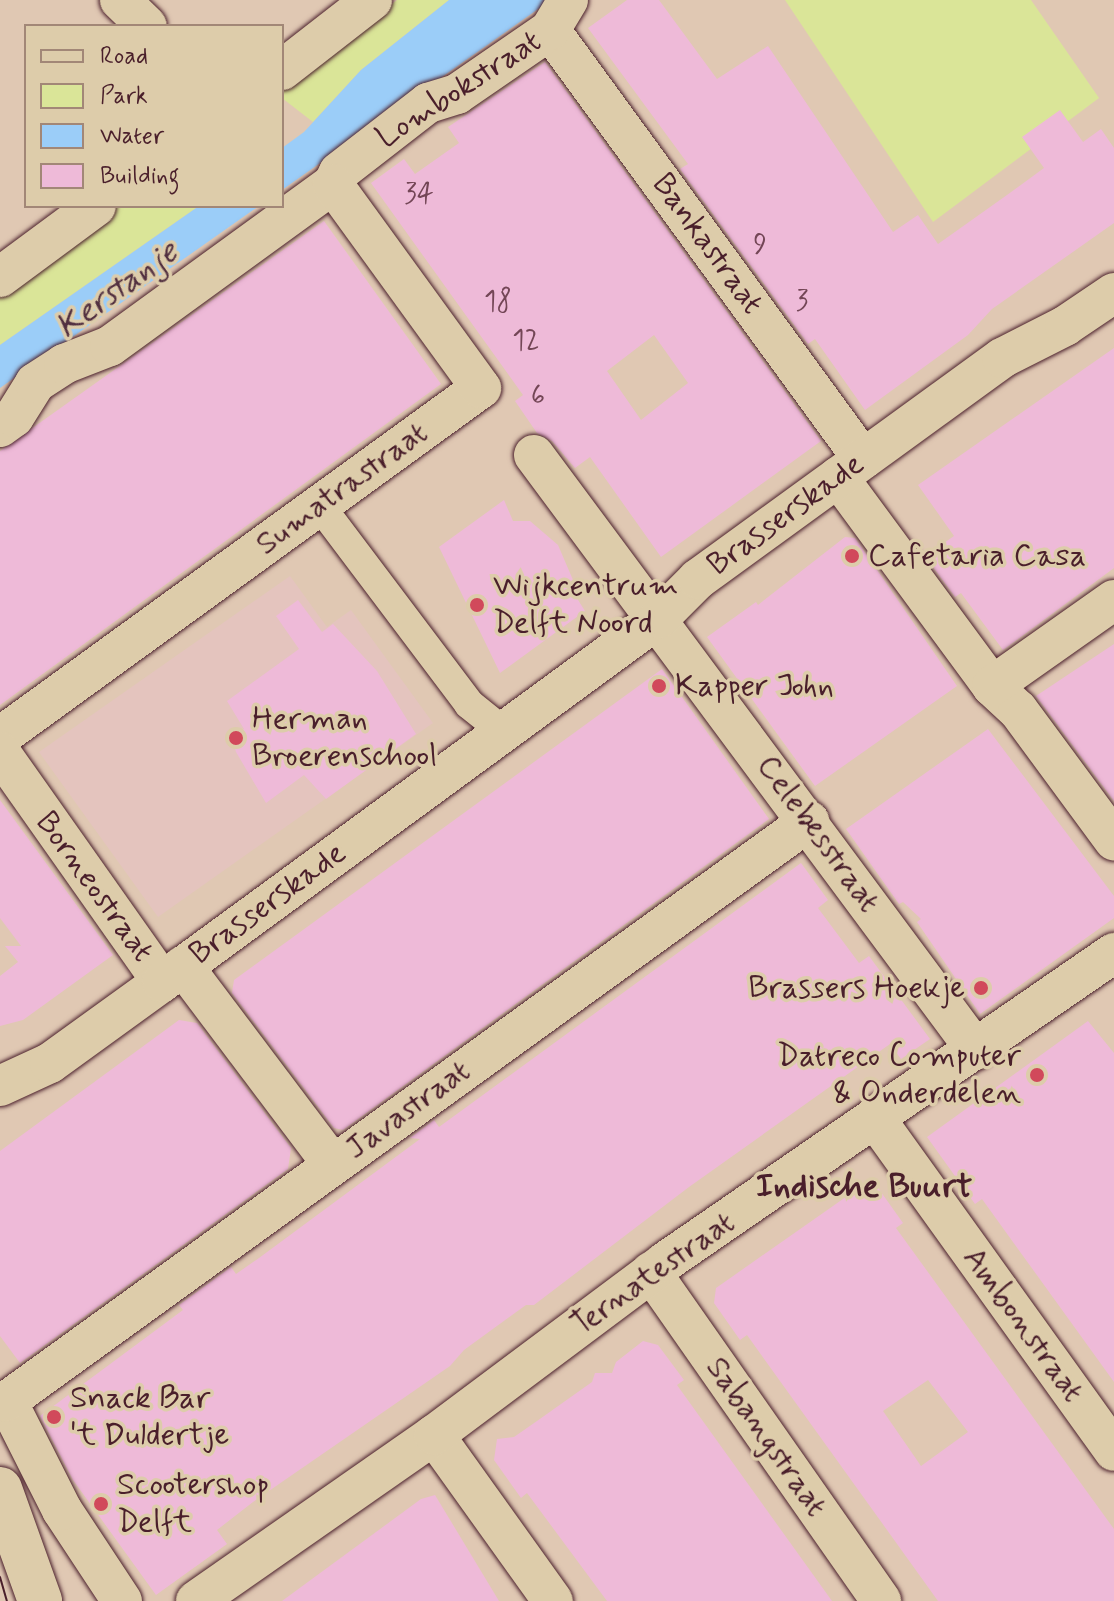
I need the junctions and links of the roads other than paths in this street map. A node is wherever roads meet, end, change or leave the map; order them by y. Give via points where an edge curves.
1 (120, 0) edge
2 (372, 0) edge
3 (559, 15) edge
4 (145, 24) edge
5 (284, 68) edge
6 (333, 184) junction
7 (93, 208) edge
8 (0, 277) edge
9 (1114, 293) edge
10 (0, 427) edge
11 (534, 455) dead end
12 (850, 468) junction
13 (320, 506) junction
14 (1114, 600) edge
15 (659, 618) junction
16 (992, 686) junction
17 (504, 732) junction
18 (0, 737) edge
19 (0, 752) edge
20 (809, 821) junction
21 (1114, 840) edge
22 (1114, 953) edge
23 (172, 974) junction
24 (976, 1050) junction
25 (0, 1086) edge
26 (877, 1121) junction
27 (332, 1164) junction
28 (651, 1272) junction
29 (434, 1435) junction
30 (1114, 1451) edge
31 (3, 1497) edge
32 (62, 1510) junction
33 (40, 1601) edge
34 (122, 1601) edge
35 (196, 1601) edge
36 (553, 1601) edge
37 (881, 1601) edge

1 - 4 street
2 - 5 street
3 - 6 street, Lombokstraat via 457,94 428,103 339,172
3 - 12 street, Bankastraat
6 - 10 street, Lombokstraat via 110,346 64,364 35,383 14,417
6 - 13 street, Sumatrastraat via 481,388
7 - 8 street
9 - 12 street, Brasserskade via 1002,358
11 - 15 street
12 - 15 street, Brasserskade via 698,579
12 - 16 street, Bankastraat
13 - 17 street via 469,704
13 - 18 street, Sumatrastraat
14 - 16 street
15 - 17 street, Brasserskade
15 - 20 street, Celebesstraat
16 - 21 street, Bankastraat via 1018,710
17 - 23 street, Brasserskade
19 - 23 street, Borneostraat
20 - 24 street, Celebesstraat
20 - 27 street, Javastraat
22 - 24 street, Ternatestraat
23 - 25 street, Brasserskade via 50,1063
23 - 27 street, Borneostraat
24 - 26 street, Ternatestraat
26 - 28 street, Ternatestraat
26 - 30 street, Ambonstraat
27 - 32 street, Javastraat via 7,1401
28 - 29 street, Ternatestraat
28 - 37 street, Sabangstraat
29 - 35 street, Ternatestraat
29 - 36 street
31 - 32 street
31 - 33 main road
32 - 34 street

